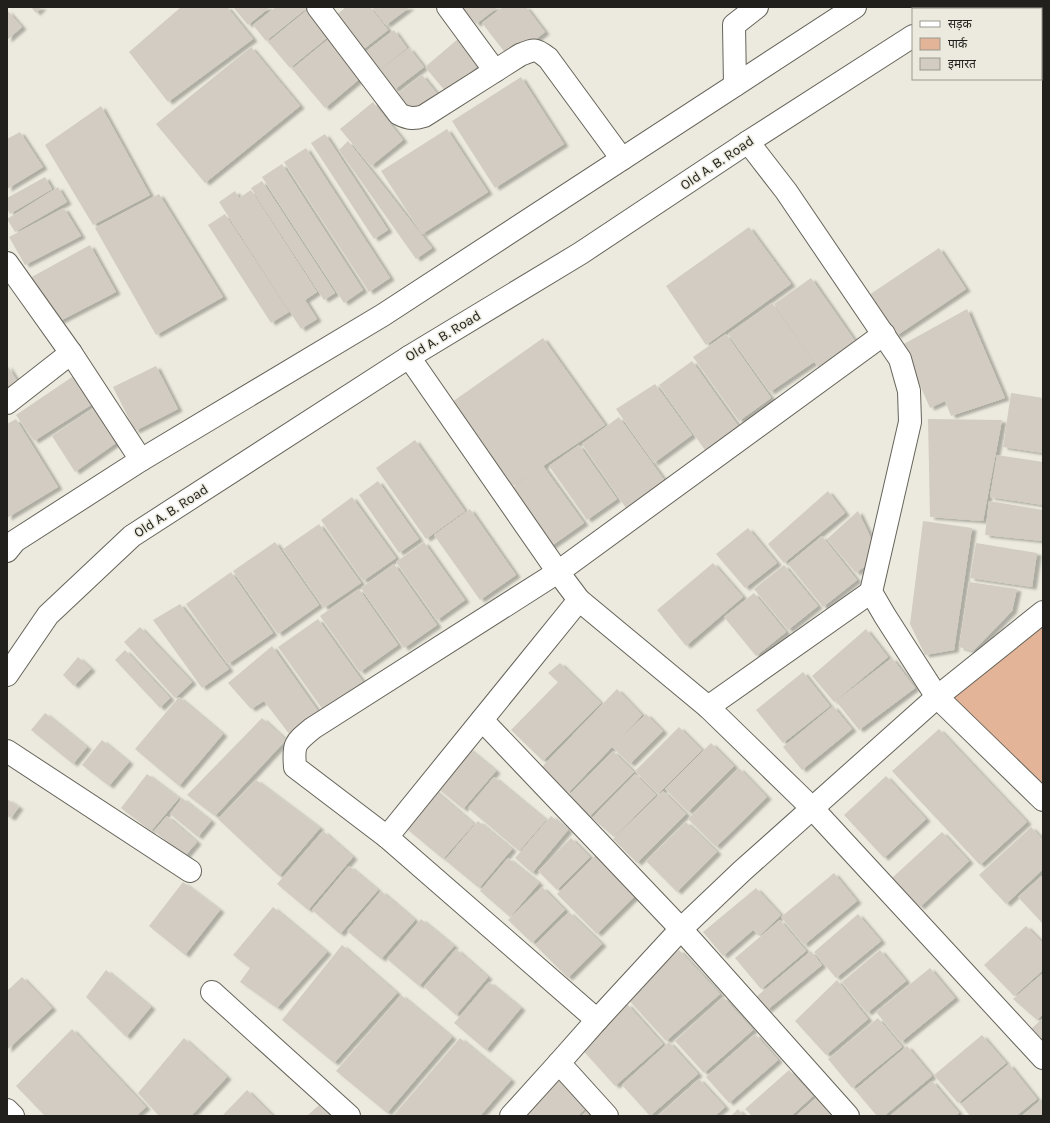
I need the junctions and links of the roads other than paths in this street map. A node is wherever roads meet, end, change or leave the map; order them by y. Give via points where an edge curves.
1 (318, 7) edge
2 (448, 7) edge
3 (757, 7) edge
4 (855, 7) edge
5 (910, 42) edge
6 (495, 71) junction
7 (735, 85) junction
8 (748, 142) junction
9 (622, 159) junction
10 (7, 263) edge
11 (884, 334) junction
12 (71, 353) junction
13 (409, 357) junction
14 (7, 403) edge
15 (141, 460) junction
16 (7, 551) edge
17 (558, 572) junction
18 (871, 592) junction
19 (579, 600) junction
20 (1043, 612) edge
21 (7, 675) edge
22 (937, 697) junction
23 (708, 707) junction
24 (482, 720) junction
25 (7, 751) edge
26 (1043, 800) edge
27 (812, 808) junction
28 (387, 837) junction
29 (190, 871) dead end
30 (681, 929) junction
31 (212, 992) dead end
32 (596, 1020) junction
33 (1043, 1058) edge
34 (559, 1063) junction
35 (7, 1110) edge
36 (13, 1116) edge
37 (349, 1116) edge
38 (511, 1116) edge
39 (607, 1116) edge
40 (848, 1116) edge

1 - 6 street via 400,114 408,119 424,116
2 - 6 street
3 - 7 street via 734,25
4 - 7 street
5 - 8 street, Old A. B. Road
6 - 9 street via 520,55 538,50 548,58
7 - 9 street
8 - 11 street via 786,191
8 - 13 street, Old A. B. Road via 581,253
9 - 15 street via 383,315
10 - 12 street
11 - 17 street
11 - 18 street via 900,359 909,391 910,422
12 - 14 street
12 - 15 street
13 - 17 street
13 - 21 street, Old A. B. Road via 132,536 48,615
15 - 16 street via 15,541
17 - 19 street
17 - 28 street via 313,728 298,741 294,752 295,767
18 - 22 street
18 - 23 street
19 - 23 street
19 - 24 street
20 - 22 street
22 - 26 street
22 - 27 street
23 - 27 street
24 - 28 street
24 - 30 street
25 - 29 street
27 - 30 street
27 - 33 street
28 - 32 street
30 - 32 street
30 - 40 street
31 - 37 street
32 - 34 street
34 - 38 street
34 - 39 street
35 - 36 street

